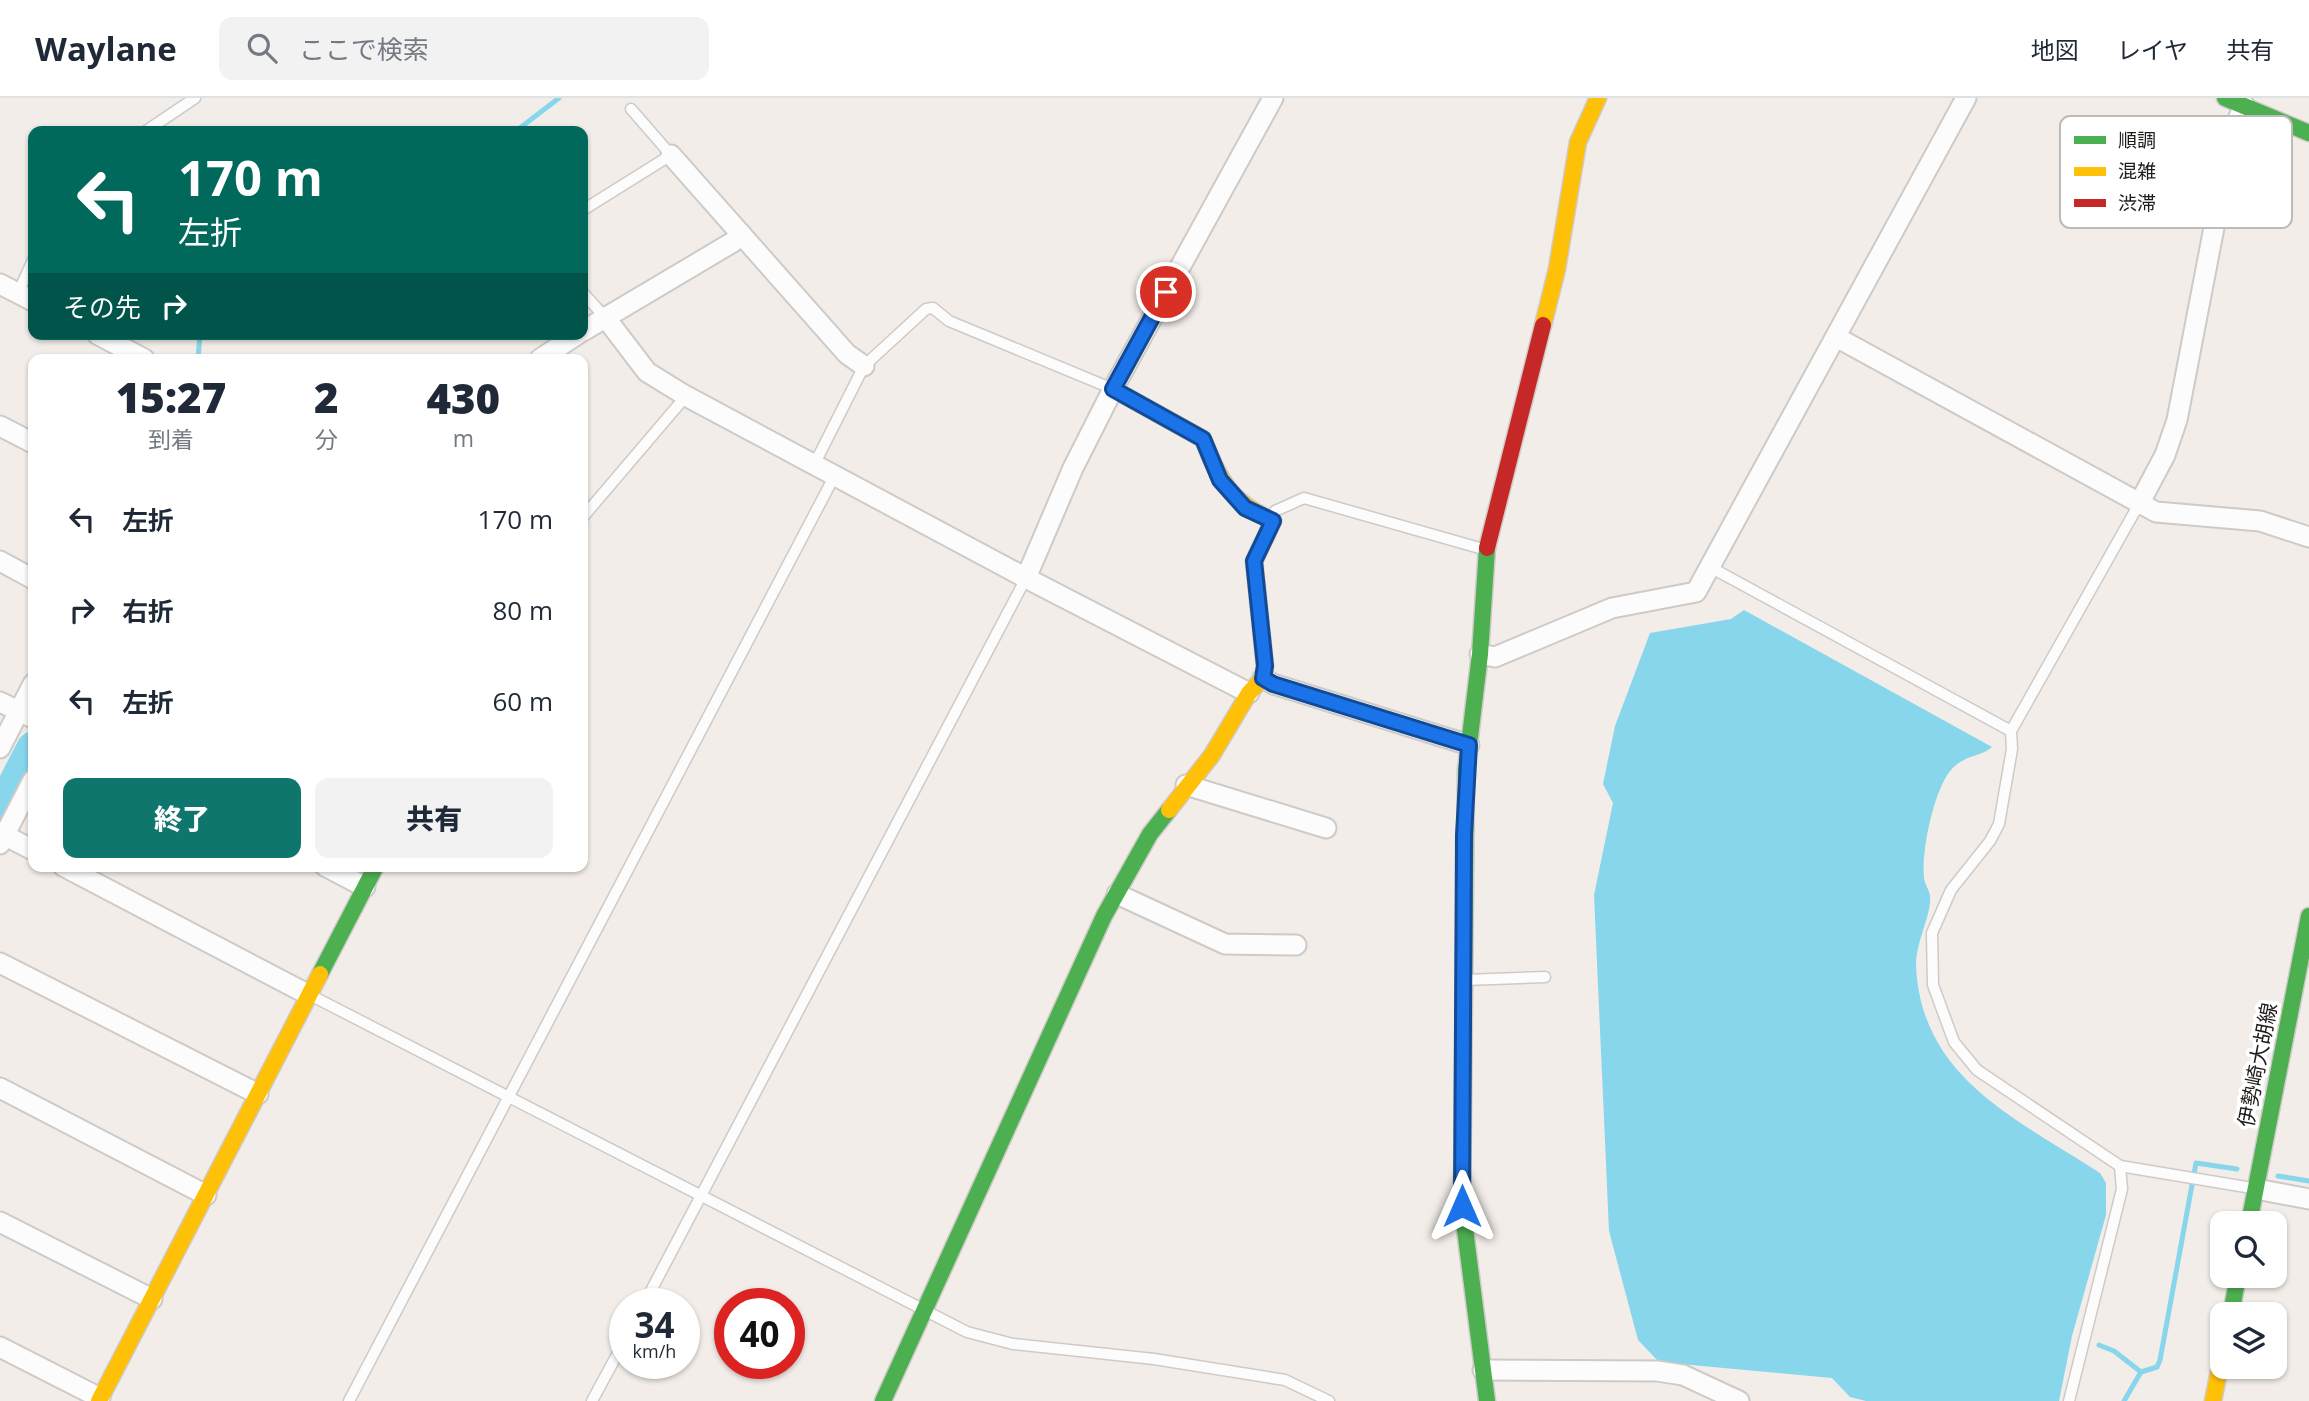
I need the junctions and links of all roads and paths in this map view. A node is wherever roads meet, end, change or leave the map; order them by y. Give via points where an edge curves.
1 (195, 98) edge
2 (1273, 98) edge
3 (1598, 98) edge
4 (1966, 98) edge
5 (2225, 98) edge
6 (2244, 105) junction
7 (631, 109) dead end
8 (2239, 116) edge
9 (2270, 116) edge
10 (153, 126) edge
11 (2292, 126) edge
12 (2309, 133) edge
13 (671, 155) junction
14 (588, 207) edge
15 (2214, 228) edge
16 (741, 234) junction
17 (0, 284) edge
18 (26, 297) edge
19 (588, 298) edge
20 (605, 317) junction
21 (588, 328) edge
22 (1836, 337) junction
23 (108, 340) edge
24 (569, 340) edge
25 (135, 354) edge
26 (548, 354) edge
27 (864, 366) junction
28 (1113, 389) junction
29 (686, 396) junction
30 (0, 426) edge
31 (28, 440) edge
32 (815, 463) junction
33 (835, 475) junction
34 (2139, 503) junction
35 (588, 511) edge
36 (1273, 521) junction
37 (2309, 537) edge
38 (1486, 550) junction
39 (0, 561) edge
40 (1710, 567) junction
41 (28, 576) edge
42 (1026, 578) junction
43 (1480, 654) junction
44 (1263, 678) junction
45 (1250, 693) junction
46 (0, 702) edge
47 (26, 715) edge
48 (2011, 732) junction
49 (1469, 745) junction
50 (0, 748) edge
51 (1186, 785) junction
52 (28, 790) edge
53 (1326, 828) dead end
54 (2, 839) edge
55 (28, 848) edge
56 (74, 872) edge
57 (336, 872) edge
58 (373, 872) edge
59 (365, 887) junction
60 (1116, 894) junction
61 (2309, 916) edge
62 (1296, 945) dead end
63 (0, 964) edge
64 (1545, 978) dead end
65 (1463, 980) junction
66 (309, 995) junction
67 (0, 1088) edge
68 (258, 1094) junction
69 (510, 1098) junction
70 (2120, 1166) junction
71 (2256, 1189) junction
72 (702, 1194) junction
73 (206, 1195) junction
74 (2309, 1199) edge
75 (2251, 1211) edge
76 (0, 1222) edge
77 (652, 1288) edge
78 (152, 1299) junction
79 (923, 1311) junction
80 (0, 1347) edge
81 (609, 1370) edge
82 (1483, 1370) junction
83 (2217, 1379) edge
84 (99, 1400) edge
85 (349, 1401) edge
86 (592, 1401) edge
87 (883, 1401) edge
88 (1329, 1401) edge
89 (1487, 1401) edge
90 (1739, 1401) edge
91 (2068, 1401) edge
92 (2213, 1401) edge

1 - 10 lane
2 - 28 street
3 - 38 street via 1578,142 1557,269
4 - 22 street
5 - 6 street
6 - 8 street
6 - 9 street
7 - 13 lane
11 - 12 street
13 - 14 lane
13 - 16 street
15 - 34 street via 2177,420 2165,455
16 - 20 street
16 - 27 street via 847,354
17 - 18 street
19 - 20 lane
20 - 21 street
20 - 29 street via 647,372
22 - 34 street
22 - 40 street
23 - 25 street
24 - 26 street
27 - 28 lane via 926,309 933,308 949,321
27 - 32 lane
28 - 36 street via 1203,439 1220,480 1245,508
28 - 42 street
29 - 32 street
29 - 35 lane
30 - 31 street
32 - 33 street
33 - 42 street
33 - 69 lane
34 - 37 street via 2156,512 2260,521
34 - 48 lane
36 - 38 lane via 1275,511 1304,498
36 - 44 street via 1254,561
38 - 43 street
39 - 41 street
40 - 43 street via 1696,592 1627,603 1495,657
40 - 48 lane
42 - 45 street
42 - 72 lane
43 - 49 street
44 - 45 street
44 - 49 street
45 - 51 street via 1212,755
46 - 47 street
47 - 50 street
48 - 70 lane via 1999,824 1951,890 1932,933 1933,985 1954,1042 1978,1070
49 - 65 street
51 - 53 street
51 - 60 street via 1150,834
52 - 54 street
54 - 55 street
56 - 66 street
57 - 59 street
58 - 59 street
59 - 66 street
60 - 62 street via 1225,944
60 - 79 street
61 - 71 street, 伊勢崎大胡線
63 - 68 street
64 - 65 lane
65 - 82 street via 1462,1206
66 - 68 street
66 - 69 lane
67 - 73 street
68 - 73 street
69 - 72 lane
69 - 85 lane
70 - 71 lane
70 - 91 lane via 2122,1189
71 - 74 street
71 - 75 street, 伊勢崎大胡線
72 - 77 lane
72 - 79 lane
73 - 78 street
76 - 78 street
78 - 84 street
79 - 87 street
79 - 88 lane via 998,1341 1284,1380
80 - 84 street
81 - 86 lane
82 - 89 street
82 - 90 street via 1657,1371 1683,1376
83 - 92 street

